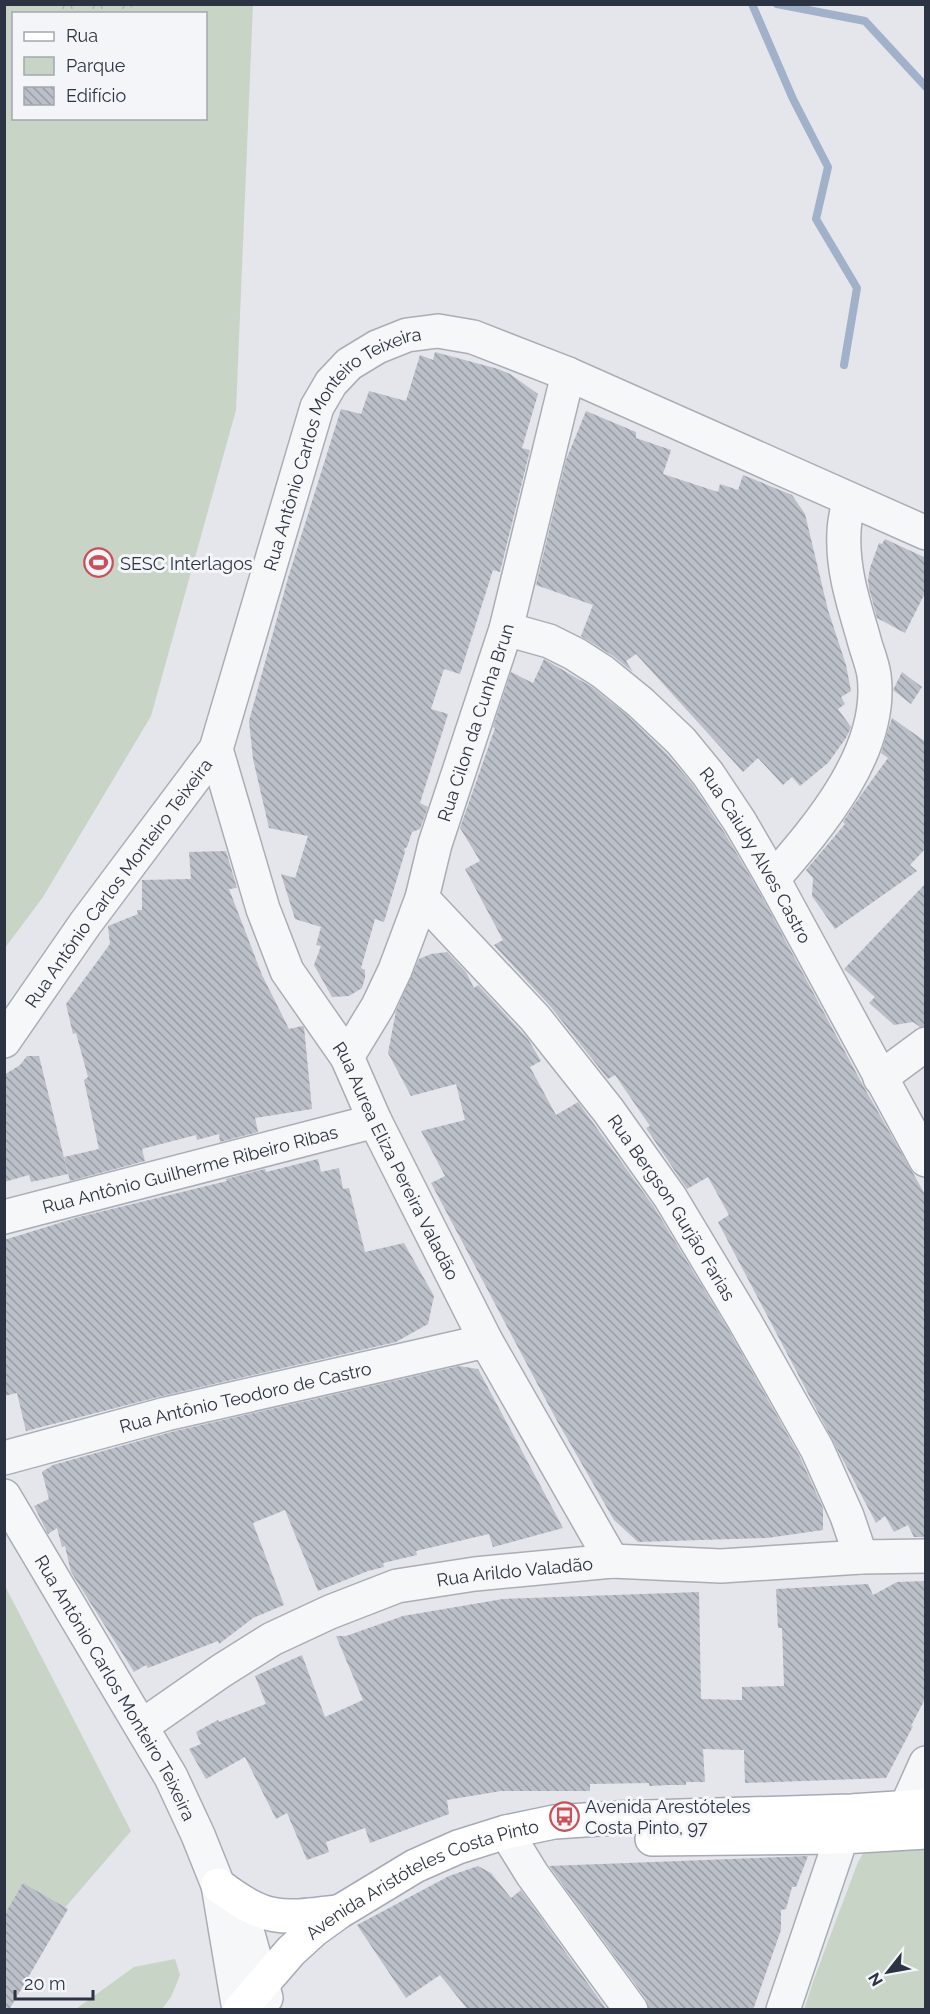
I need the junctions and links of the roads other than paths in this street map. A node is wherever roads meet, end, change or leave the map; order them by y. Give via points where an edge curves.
1 (568, 374) junction
2 (849, 501) junction
3 (926, 533) edge
4 (506, 629) junction
5 (216, 748) junction
6 (773, 879) junction
7 (422, 898) junction
8 (4, 1041) edge
9 (926, 1044) edge
10 (347, 1057) junction
11 (880, 1078) junction
12 (375, 1121) junction
13 (926, 1160) edge
14 (4, 1217) edge
15 (486, 1341) junction
16 (4, 1458) edge
17 (4, 1496) edge
18 (926, 1556) edge
19 (861, 1557) junction
20 (612, 1561) junction
21 (142, 1726) junction
22 (926, 1763) edge
23 (913, 1819) edge
24 (846, 1824) junction
25 (512, 1841) junction
26 (218, 1885) junction
27 (339, 1912) junction
28 (253, 2002) edge
29 (631, 2010) edge
30 (783, 2010) edge

1 - 2 street, Rua Antônio Carlos Monteiro Teixeira
1 - 4 street, Rua Cilon da Cunha Brun
1 - 5 street, Rua Antônio Carlos Monteiro Teixeira via 473,337 438,331 407,335 376,347 349,364 331,383 317,407
2 - 3 street, Rua Antônio Carlos Monteiro Teixeira
2 - 6 street via 844,551 874,675 871,729 858,761 830,807
4 - 6 street, Rua Caiuby Alves Castro via 549,641 575,654 642,703 708,774
4 - 7 street, Rua Cilon da Cunha Brun via 435,844
5 - 8 street, Rua Antônio Carlos Monteiro Teixeira
5 - 10 street, Rua Aurea Eliza Pereira Valadão via 263,909 287,971
6 - 11 street, Rua Caiuby Alves Castro
7 - 10 street, Rua Cilon da Cunha Brun via 395,970
7 - 19 street, Rua Bergson Gurjão Farias via 535,1018 670,1197 817,1449
9 - 11 street
10 - 12 street, Rua Aurea Eliza Pereira Valadão
11 - 13 street, Rua Caiuby Alves Castro
12 - 14 street, Rua Antônio Guilherme Ribeiro Ribas
12 - 15 street, Rua Aurea Eliza Pereira Valadão
15 - 16 street, Rua Antônio Teodoro de Castro via 166,1414
15 - 20 street, Rua Aurea Eliza Pereira Valadão
17 - 21 street, Rua Antônio Carlos Monteiro Teixeira
18 - 19 street, Rua Arildo Valadão
19 - 20 street, Rua Arildo Valadão via 721,1566
20 - 21 street, Rua Arildo Valadão via 397,1586 272,1639
21 - 26 street, Rua Antônio Carlos Monteiro Teixeira via 171,1777
22 - 23 street
23 - 24 main road, Avenida Aristóteles Costa Pinto
24 - 25 main road, Avenida Aristóteles Costa Pinto via 615,1818 554,1822
24 - 30 street
25 - 27 main road, Avenida Aristóteles Costa Pinto via 458,1847 415,1866
25 - 28 main road, Avenida Aristóteles Costa Pinto via 347,1926
25 - 29 street via 531,1874
26 - 27 main road via 251,1908 273,1916 293,1918
26 - 28 street, Rua Antônio Carlos Monteiro Teixeira via 246,1927
27 - 28 main road, Avenida Aristóteles Costa Pinto via 291,1951

